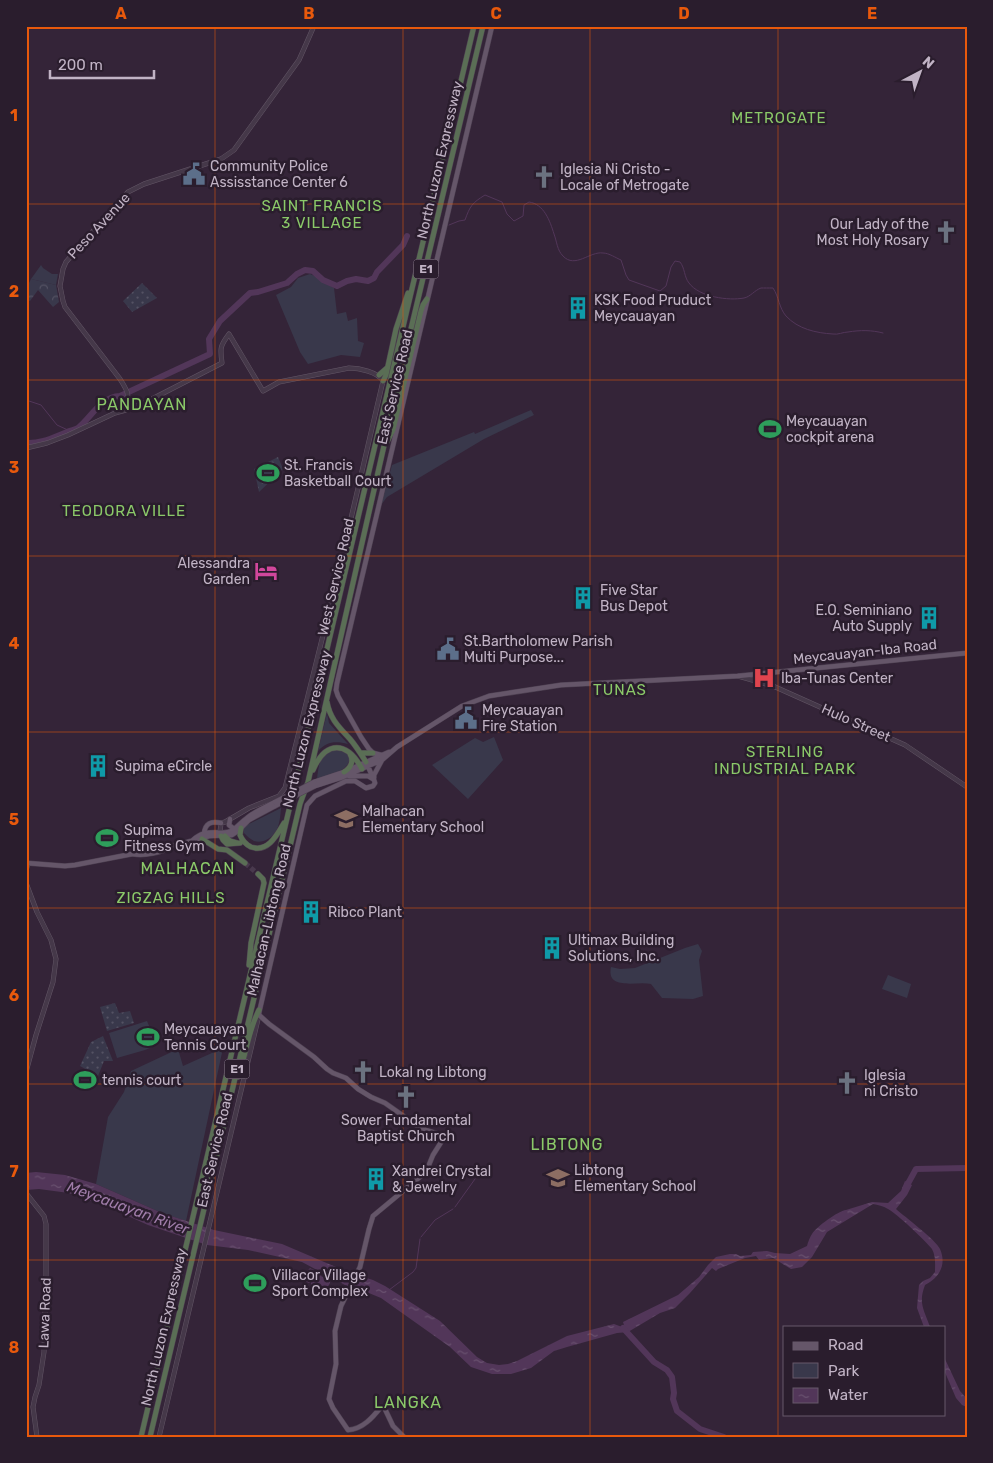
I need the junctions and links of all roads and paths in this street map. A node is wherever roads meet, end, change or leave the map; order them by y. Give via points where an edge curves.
1 (314, 26) edge
2 (474, 26) edge
3 (483, 26) edge
4 (492, 26) edge
5 (416, 267) junction
6 (427, 299) junction
7 (387, 368) junction
8 (379, 375) junction
9 (383, 381) junction
10 (126, 410) junction
11 (26, 448) edge
12 (382, 454) junction
13 (967, 653) edge
14 (738, 676) junction
15 (327, 694) junction
16 (350, 753) junction
17 (361, 753) junction
18 (370, 753) junction
19 (382, 757) junction
20 (367, 764) junction
21 (360, 767) junction
22 (343, 774) junction
23 (374, 781) junction
24 (308, 782) junction
25 (967, 787) edge
26 (275, 804) junction
27 (288, 816) junction
28 (230, 820) junction
29 (221, 823) junction
30 (241, 828) junction
31 (234, 829) junction
32 (221, 835) junction
33 (203, 836) junction
34 (243, 843) junction
35 (223, 849) junction
36 (27, 863) edge
37 (245, 863) tunnel mouth
38 (26, 871) edge
39 (258, 874) tunnel mouth
40 (26, 883) edge
41 (246, 988) junction
42 (259, 1013) junction
43 (26, 1072) edge
44 (231, 1094) junction
45 (26, 1193) edge
46 (37, 1437) edge
47 (141, 1437) edge
48 (150, 1437) edge
49 (159, 1437) edge
50 (404, 1437) edge

1 - 10 street, Peso Avenue via 299,60 234,150 221,159 128,192 62,269 62,301 126,388 129,396
2 - 5 highway, North Luzon Expressway / E1
3 - 12 highway, North Luzon Expressway / E1
4 - 6 main road, East Service Road
5 - 7 highway
5 - 27 highway, North Luzon Expressway / E1
6 - 12 highway via 421,311 393,430
6 - 18 main road, East Service Road via 336,690
7 - 8 highway
7 - 9 highway
8 - 9 street
8 - 10 street via 349,368 279,382 263,391 229,334 220,348 222,364
9 - 28 street, West Service Road via 285,788 280,795
10 - 11 street via 48,443
12 - 15 highway, North Luzon Expressway / E1
13 - 14 main road, Meycauayan-Iba Road
14 - 19 main road, Meycauayan-Iba Road via 561,685 489,696 462,706
14 - 25 street, Hulo Street via 781,689 905,745
15 - 17 highway via 332,718
15 - 24 highway, North Luzon Expressway / E1
16 - 21 highway
16 - 22 highway via 351,765
16 - 24 highway via 340,748 325,751
17 - 18 highway
17 - 20 highway
18 - 19 main road
18 - 20 main road, East Service Road
19 - 20 main road, Meycauayan-Iba Road
19 - 23 main road
20 - 21 main road, Meycauayan-Iba Road
20 - 23 main road
21 - 22 main road, Meycauayan-Iba Road
22 - 23 main road via 368,776
22 - 26 main road, bridge
23 - 42 main road, Malhacan-Libtong Road via 368,788 346,780 309,802
24 - 44 highway, North Luzon Expressway / E1
26 - 30 main road
26 - 31 main road via 248,816
27 - 34 highway via 267,846 256,848
27 - 41 highway, North Luzon Expressway / E1
28 - 29 street, West Service Road
28 - 31 main road via 229,825
29 - 32 street
29 - 33 main road via 209,823
30 - 32 main road via 234,834
30 - 34 highway
31 - 32 main road
32 - 33 main road
32 - 34 highway via 227,844
32 - 35 highway via 219,844
33 - 35 highway via 218,849
33 - 36 main road via 172,846 75,865
35 - 37 highway
36 - 38 street
39 - 41 highway via 264,883
40 - 43 street via 51,940 56,960 53,982
41 - 47 highway, North Luzon Expressway / E1
42 - 44 highway
42 - 49 street, East Service Road
42 - 50 main road, Malhacan-Libtong Road via 327,1070 346,1078 422,1129 445,1136 432,1155 426,1172 373,1216 358,1273 341,1306 335,1331 336,1364 330,1392 333,1408 348,1430 370,1420 384,1407 392,1426
44 - 48 highway, North Luzon Expressway / E1
45 - 46 street, Lawa Road via 44,1216 46,1224 44,1352 33,1407

